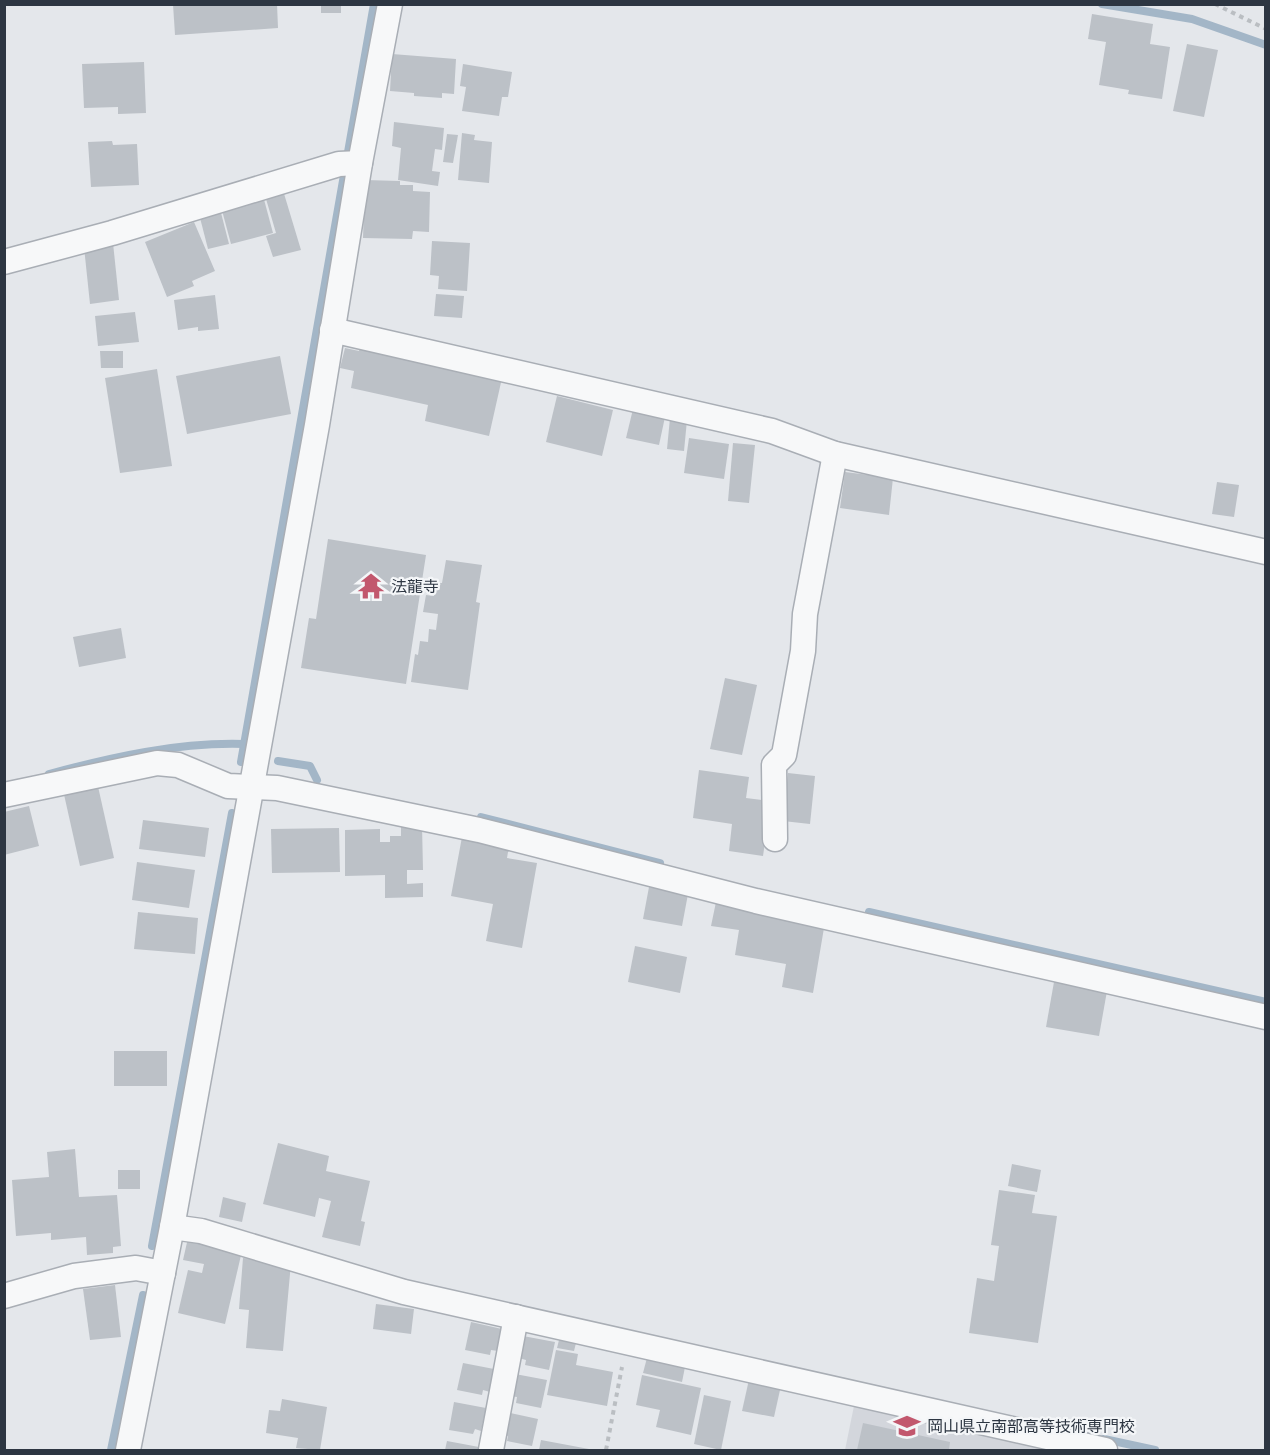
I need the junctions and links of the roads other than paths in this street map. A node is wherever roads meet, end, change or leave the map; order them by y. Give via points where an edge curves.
1 (390, 4) edge
2 (350, 163) junction
3 (4, 262) edge
4 (332, 330) junction
5 (835, 454) junction
6 (1266, 552) edge
7 (251, 788) junction
8 (4, 795) edge
9 (776, 838) dead end
10 (1266, 1017) edge
11 (172, 1227) junction
12 (163, 1273) junction
13 (4, 1296) edge
14 (516, 1317) junction
15 (128, 1450) edge
16 (491, 1450) edge
17 (1105, 1450) edge

1 - 2 street
2 - 3 street
2 - 4 street
4 - 5 street via 772,431
4 - 7 street
5 - 6 street
5 - 9 street via 784,754 774,765
7 - 8 street via 228,786 178,765 157,763
7 - 10 street via 278,788 478,830 767,904
7 - 11 street
11 - 12 street
11 - 14 street via 201,1231 404,1292
12 - 13 street via 136,1268 74,1276
12 - 15 street
14 - 16 street
14 - 17 street

